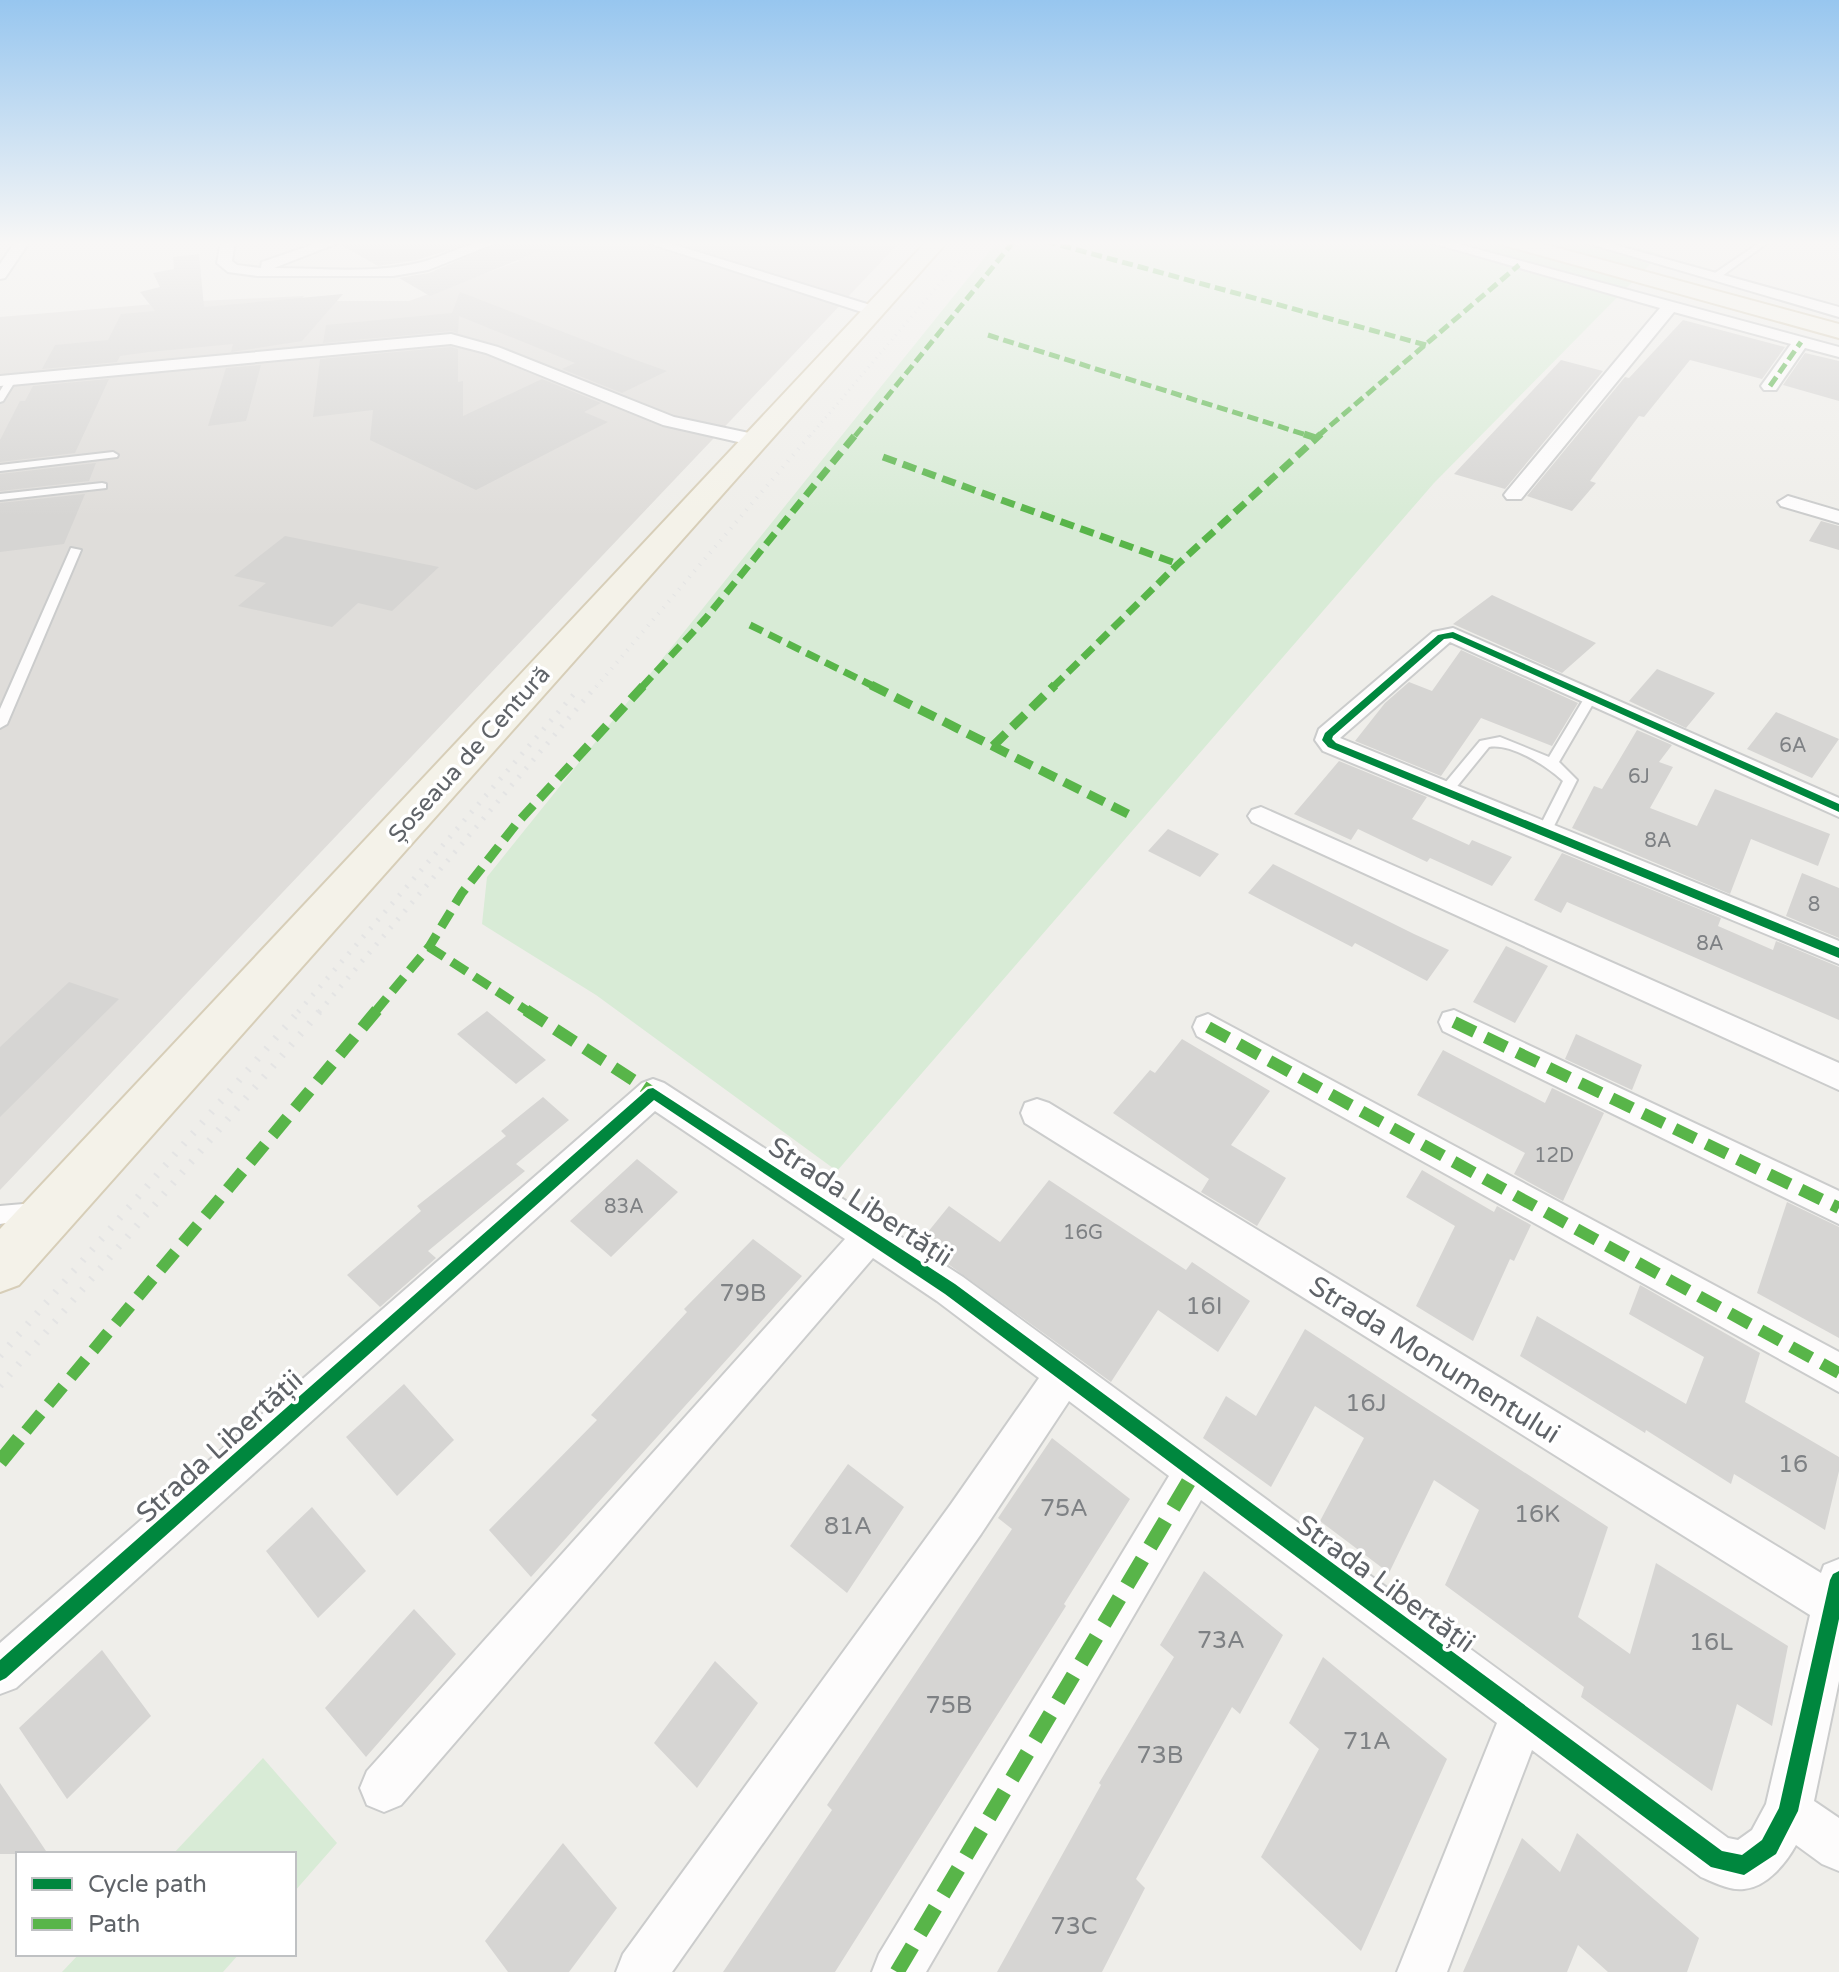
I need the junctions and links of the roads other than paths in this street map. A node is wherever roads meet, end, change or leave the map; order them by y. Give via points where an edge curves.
1 (854, 333) edge
2 (1648, 333) edge
3 (1768, 333) edge
4 (1801, 342) junction
5 (1839, 352) edge
6 (5, 381) edge
7 (1770, 386) dead end
8 (0, 399) edge
9 (756, 440) junction
10 (113, 455) dead end
11 (0, 468) edge
12 (102, 486) dead end
13 (1514, 495) dead end
14 (0, 497) edge
15 (1788, 502) dead end
16 (1839, 517) edge
17 (75, 550) dead end
18 (1591, 697) junction
19 (0, 724) edge
20 (1552, 763) junction
21 (1445, 792) junction
22 (1839, 808) edge
23 (1261, 816) dead end
24 (1544, 832) junction
25 (1839, 953) edge
26 (1454, 1022) dead end
27 (1208, 1027) dead end
28 (1839, 1077) edge
29 (1037, 1113) dead end
30 (1839, 1208) edge
31 (53, 1209) junction
32 (0, 1215) edge
33 (871, 1235) junction
34 (0, 1267) edge
35 (1839, 1373) edge
36 (1064, 1374) junction
37 (1195, 1471) junction
38 (1836, 1592) edge
39 (0, 1672) edge
40 (1523, 1714) junction
41 (384, 1788) dead end
42 (1788, 1811) junction
43 (1839, 1847) edge
44 (1744, 1865) joint
45 (641, 1972) edge
46 (897, 1972) edge
47 (1422, 1972) edge

1 - 9 main road, Șoseaua de Centură
2 - 13 street
3 - 4 street
4 - 5 street
4 - 7 street
6 - 8 lane
6 - 9 street via 451,339 492,350 669,421
9 - 31 main road, Șoseaua de Centură
10 - 11 lane
12 - 14 lane
15 - 16 street
17 - 19 lane
18 - 20 lane
18 - 21 street via 1453,635 1441,637 1327,740
18 - 22 street
20 - 21 lane via 1492,742
20 - 24 lane via 1570,780
21 - 24 street
23 - 28 street
24 - 25 street
26 - 30 street
27 - 35 street
29 - 38 street, Strada Monumentului
31 - 32 lane
31 - 34 main road, Șoseaua de Centură
33 - 36 street, Strada Libertății
33 - 39 street, Strada Libertății via 653,1093
33 - 41 street, Strada Libertății
36 - 37 street, Strada Libertății
36 - 45 street
37 - 40 street, Strada Libertății
37 - 46 street
38 - 42 street, Strada Monumentului
40 - 44 street, Strada Libertății via 1718,1860
40 - 47 street
42 - 43 street
42 - 44 street, Strada Monumentului via 1769,1847

